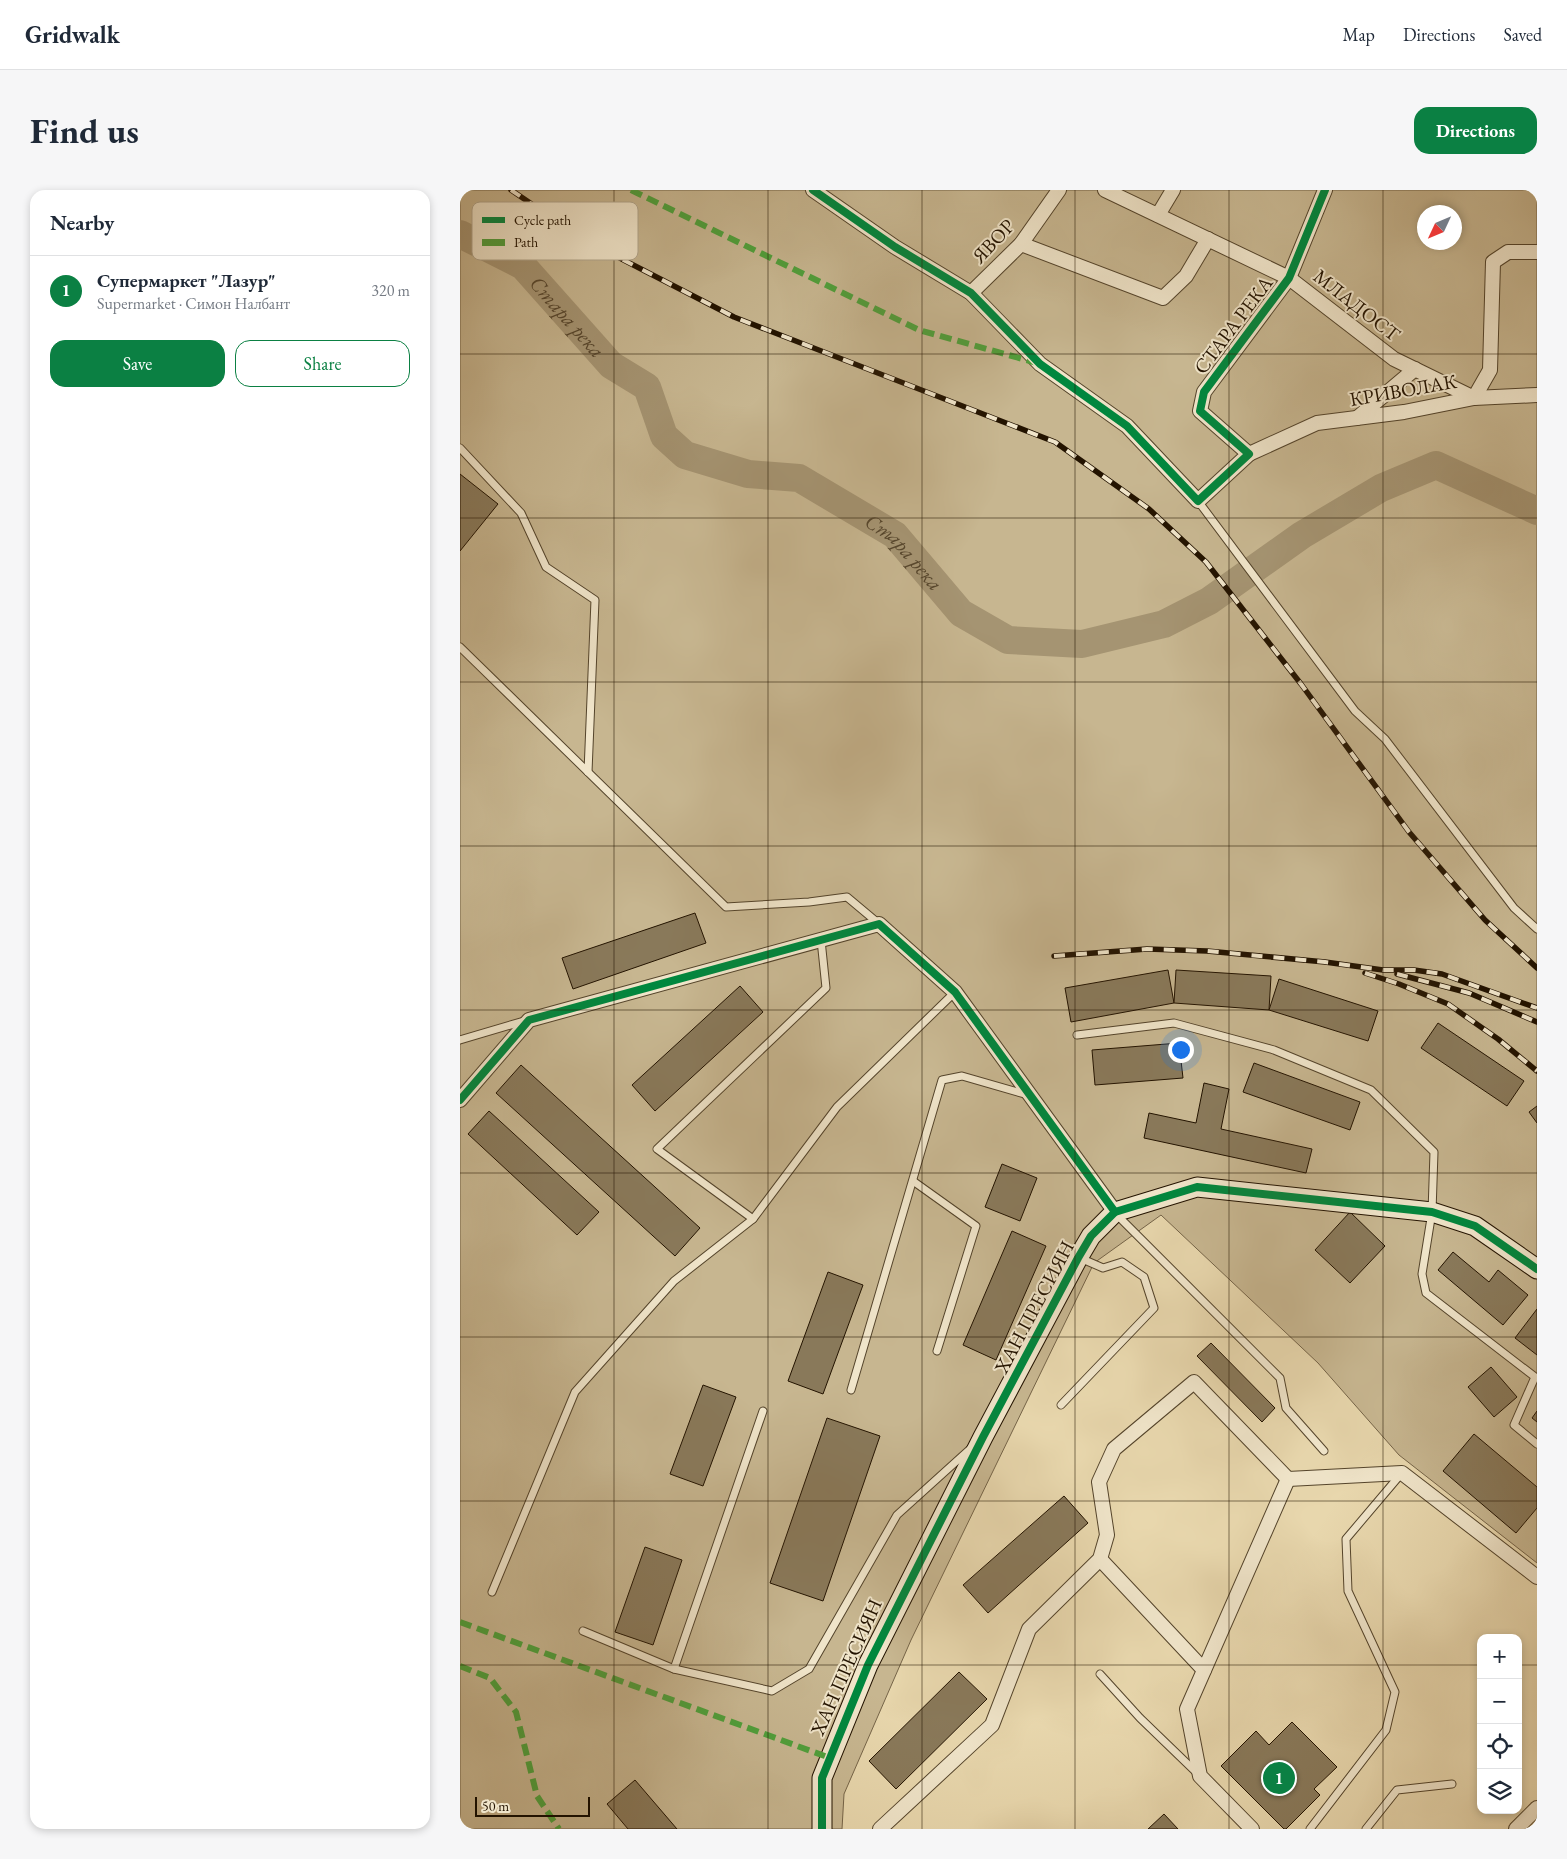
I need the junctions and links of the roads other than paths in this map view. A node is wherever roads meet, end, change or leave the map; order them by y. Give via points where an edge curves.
1 (813, 190) edge
2 (1059, 190) edge
3 (1105, 190) edge
4 (1173, 190) edge
5 (1325, 190) edge
6 (1158, 215) junction
7 (1208, 239) junction
8 (1021, 244) junction
9 (1537, 252) edge
10 (1289, 278) junction
11 (971, 293) junction
12 (1415, 369) junction
13 (1537, 395) edge
14 (1474, 398) junction
15 (1357, 418) junction
16 (460, 448) edge
17 (1249, 454) junction
18 (1198, 501) junction
19 (460, 647) edge
20 (588, 772) junction
21 (878, 924) junction
22 (1537, 929) edge
23 (821, 939) junction
24 (955, 992) junction
25 (529, 1020) junction
26 (1077, 1035) dead end
27 (460, 1040) edge
28 (1030, 1095) junction
29 (460, 1100) edge
30 (913, 1181) junction
31 (1115, 1212) junction
32 (1432, 1212) junction
33 (753, 1219) junction
34 (1078, 1258) junction
35 (1537, 1269) edge
36 (937, 1351) dead end
37 (851, 1390) dead end
38 (1061, 1405) dead end
39 (762, 1411) dead end
40 (983, 1437) junction
41 (1537, 1444) edge
42 (1324, 1452) dead end
43 (1402, 1473) junction
44 (1288, 1479) junction
45 (1100, 1559) junction
46 (1537, 1577) edge
47 (492, 1592) dead end
48 (583, 1631) dead end
49 (674, 1669) junction
50 (1204, 1670) junction
51 (1100, 1674) dead end
52 (1200, 1776) junction
53 (1452, 1784) dead end
54 (1537, 1808) edge
55 (822, 1829) edge
56 (880, 1829) edge
57 (1252, 1829) edge
58 (1310, 1829) edge
59 (1366, 1829) edge
60 (1516, 1829) edge

1 - 11 street via 895,247
2 - 8 street, ЯВОР
3 - 6 street, МЛАДОСТ
4 - 6 street
5 - 10 street, СТАРА РЕКА
6 - 7 street, МЛАДОСТ
7 - 8 street via 1186,276 1163,298
7 - 10 street, МЛАДОСТ
8 - 11 street, ЯВОР
9 - 14 street, КРИВОЛАК via 1508,252 1493,262 1490,370
10 - 12 street, МЛАДОСТ via 1394,359
10 - 17 street, СТАРА РЕКА via 1204,392 1200,411
11 - 18 street via 1040,364 1127,426
12 - 14 street, МЛАДОСТ
12 - 15 street
13 - 14 street, МЛАДОСТ
14 - 15 street, КРИВОЛАК
15 - 17 street, КРИВОЛАК via 1317,424
16 - 20 lane via 521,513 546,567 595,600
17 - 18 street
18 - 22 lane via 1355,710 1384,739 1514,908
19 - 20 lane
20 - 21 lane via 726,907 847,897
21 - 23 street
21 - 24 street
23 - 25 street
23 - 33 lane via 826,988 657,1149
24 - 28 street
24 - 33 lane via 837,1107
25 - 27 lane
25 - 29 street
26 - 32 lane via 1174,1023 1274,1050 1371,1090 1434,1152
28 - 30 lane via 962,1076 942,1080
28 - 31 street
30 - 36 lane via 976,1226
30 - 37 lane
31 - 32 street, ХАН ПРЕСИЯН via 1197,1187
31 - 34 street, ХАН ПРЕСИЯН via 1091,1236
31 - 42 lane via 1280,1378 1286,1408
32 - 35 street, ХАН ПРЕСИЯН via 1475,1226
32 - 41 lane via 1422,1274 1426,1293 1535,1377 1514,1425
33 - 47 lane via 674,1281 575,1392
34 - 38 lane via 1103,1268 1122,1262 1144,1277 1154,1308
34 - 40 street, ХАН ПРЕСИЯН
39 - 49 lane
40 - 49 lane via 898,1515 809,1669 772,1691
40 - 55 street, ХАН ПРЕСИЯН via 854,1699 822,1778
43 - 44 street
43 - 46 street
43 - 58 lane via 1346,1539 1348,1591 1395,1692 1386,1730
44 - 45 street via 1194,1382 1114,1449 1099,1482 1107,1535
44 - 50 street
45 - 50 street
45 - 56 street via 1028,1630 992,1725
48 - 49 lane
50 - 52 street via 1187,1709
51 - 52 lane
52 - 57 street
53 - 59 lane via 1397,1790
54 - 60 street

